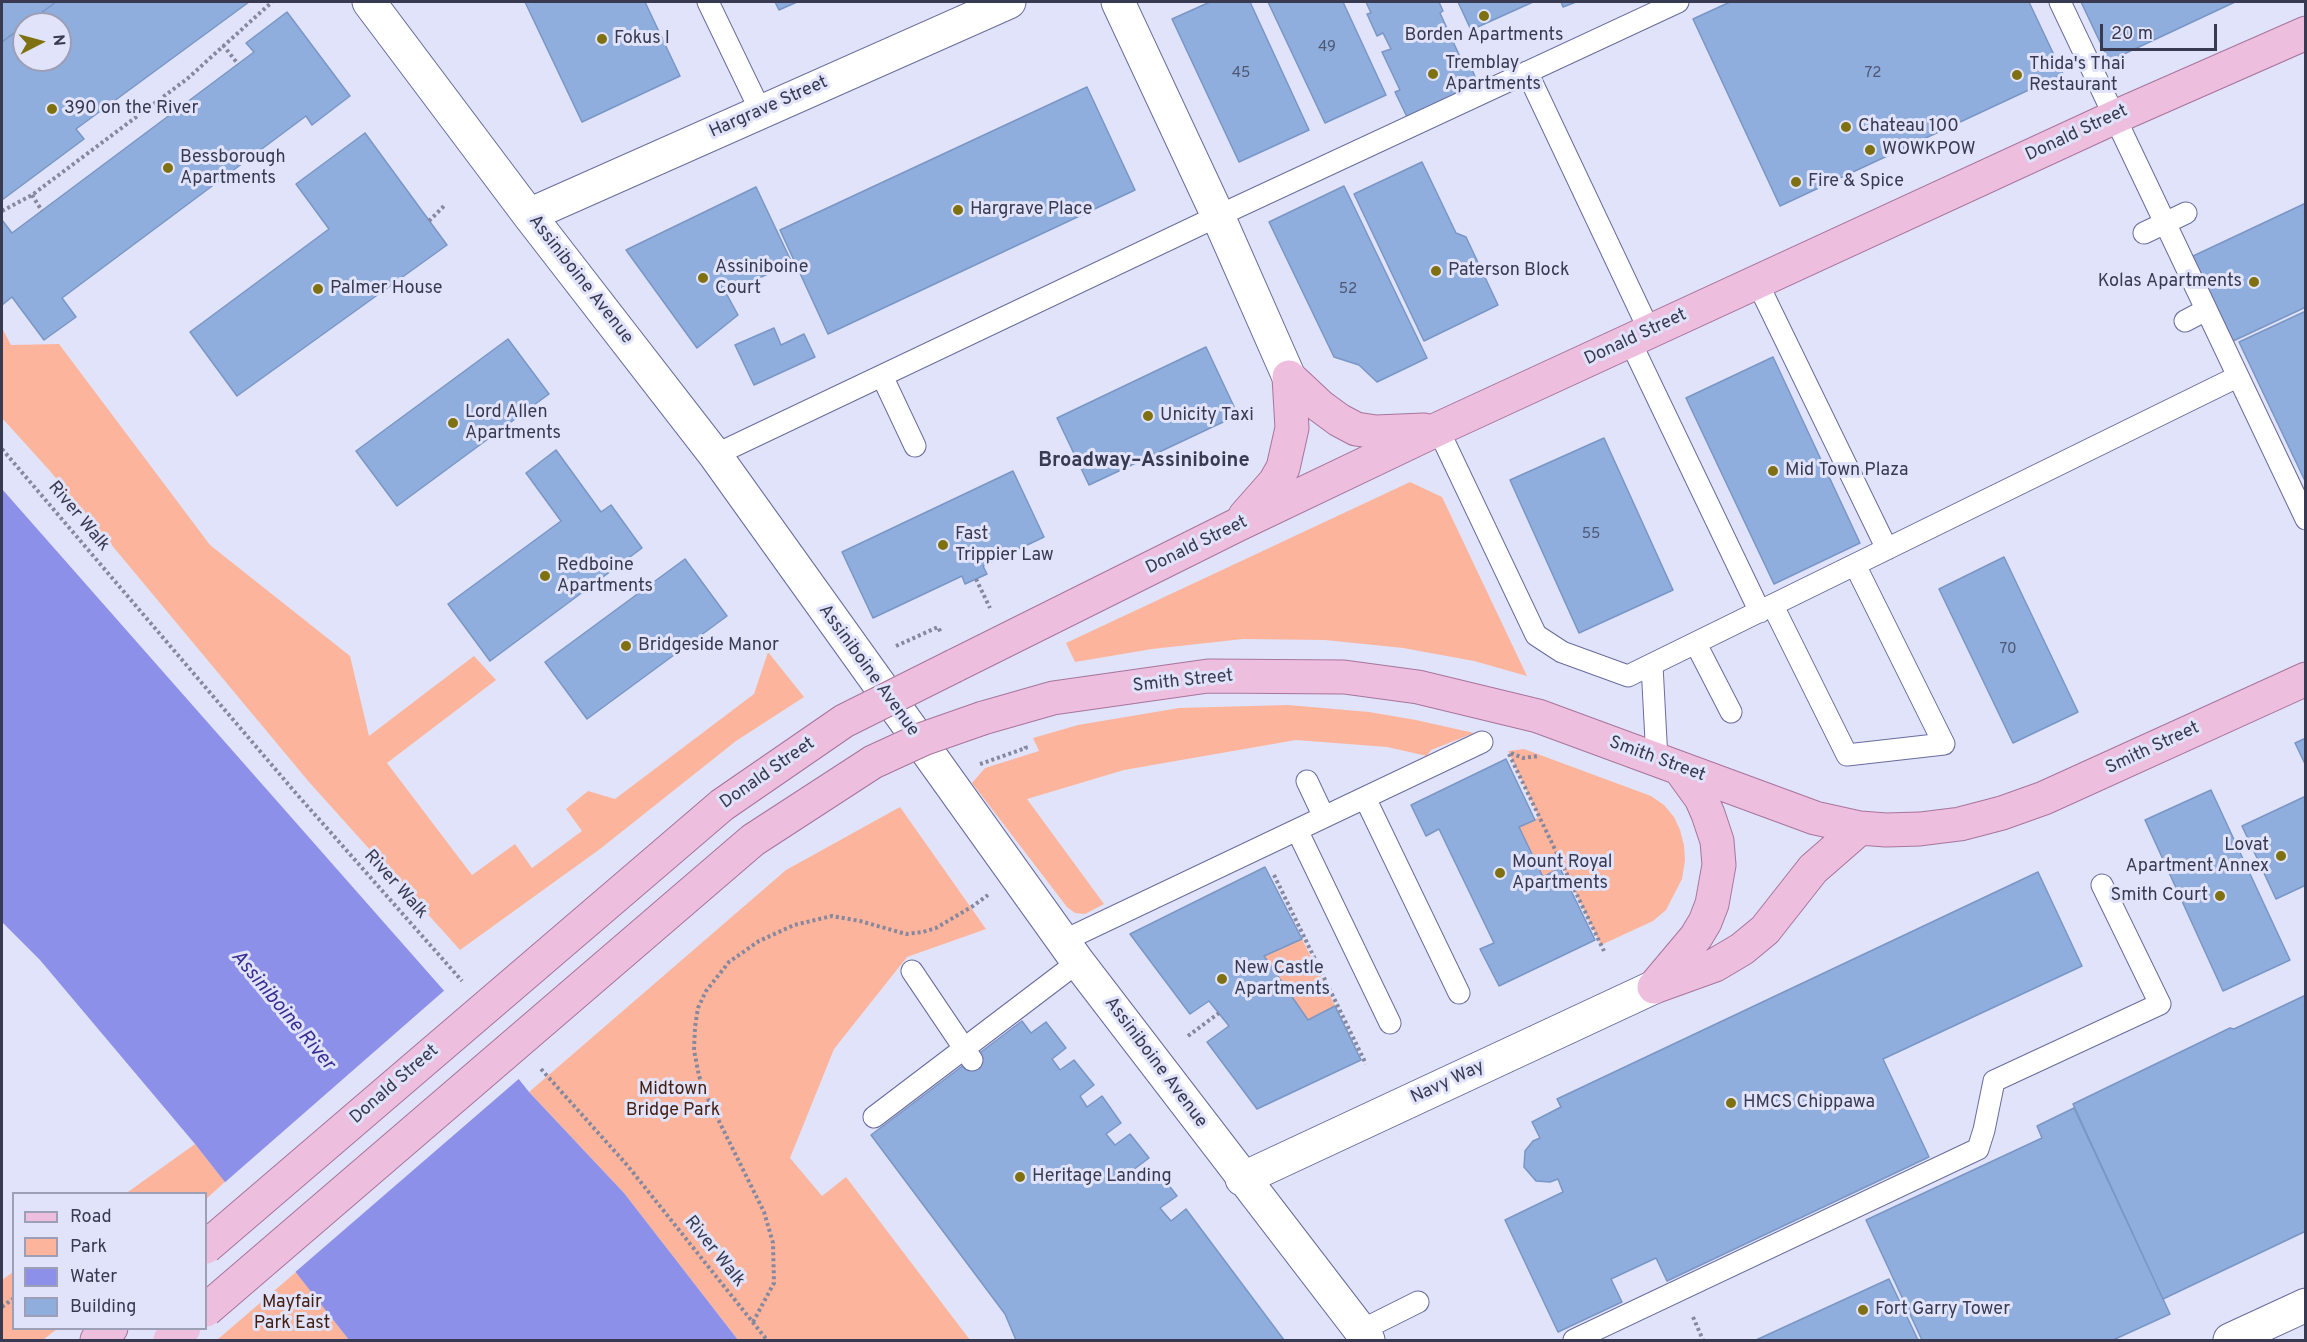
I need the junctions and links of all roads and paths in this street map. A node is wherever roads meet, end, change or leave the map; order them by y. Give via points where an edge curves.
1 (272, 2) edge
2 (369, 2) edge
3 (708, 2) edge
4 (1118, 2) edge
5 (1678, 2) edge
6 (2060, 2) edge
7 (996, 4) edge
8 (2306, 33) edge
9 (223, 45) junction
10 (238, 64) dead end
11 (1527, 72) junction
12 (761, 112) junction
13 (2115, 117) junction
14 (32, 195) junction
15 (445, 205) dead end
16 (2, 211) edge
17 (42, 211) dead end
18 (2186, 213) dead end
19 (529, 214) junction
20 (1218, 216) junction
21 (429, 221) dead end
22 (2165, 223) junction
23 (2144, 233) dead end
24 (1757, 282) junction
25 (2206, 310) junction
26 (2185, 321) dead end
27 (1640, 336) junction
28 (882, 376) junction
29 (1289, 377) junction
30 (2237, 377) junction
31 (1438, 429) junction
32 (915, 446) dead end
33 (2, 448) edge
34 (715, 455) junction
35 (2306, 519) edge
36 (1237, 525) junction
37 (1887, 549) junction
38 (1855, 565) junction
39 (976, 579) dead end
40 (1767, 609) junction
41 (992, 614) dead end
42 (934, 629) dead end
43 (1696, 644) junction
44 (893, 647) dead end
45 (1652, 665) junction
46 (2306, 679) edge
47 (1731, 712) dead end
48 (1482, 742) dead end
49 (1021, 749) dead end
50 (1541, 755) dead end
51 (1669, 764) junction
52 (973, 766) dead end
53 (1306, 781) dead end
54 (1365, 798) junction
55 (1324, 817) junction
56 (1860, 828) junction
57 (1297, 830) junction
58 (1260, 847) junction
59 (1015, 875) junction
60 (2102, 885) dead end
61 (1071, 951) junction
62 (1604, 951) dead end
63 (912, 971) dead end
64 (467, 986) dead end
65 (1654, 987) junction
66 (1459, 993) dead end
67 (1219, 1013) dead end
68 (1390, 1023) dead end
69 (1188, 1036) dead end
70 (968, 1054) junction
71 (1366, 1064) dead end
72 (539, 1067) dead end
73 (874, 1117) dead end
74 (1242, 1179) junction
75 (207, 1246) edge
76 (1418, 1302) dead end
77 (2306, 1305) edge
78 (207, 1309) edge
79 (753, 1322) junction
80 (110, 1330) edge
81 (183, 1330) edge
82 (1364, 1336) edge
83 (97, 1341) edge
84 (170, 1341) edge
85 (767, 1341) edge
86 (1574, 1341) edge
87 (2230, 1341) edge

1 - 9 path
2 - 19 street, Assiniboine Avenue
3 - 12 lane
4 - 20 street
5 - 11 lane
6 - 13 lane
7 - 12 street, Hargrave Street
8 - 13 main road, Donald Street
9 - 10 path
9 - 14 path via 187,79
11 - 20 lane
11 - 27 lane
12 - 19 street, Hargrave Street
13 - 22 lane
13 - 24 main road, Donald Street
14 - 16 path
14 - 17 path
15 - 21 path
18 - 22 lane
19 - 34 street, Assiniboine Avenue
20 - 28 lane
20 - 29 street
22 - 23 lane
22 - 25 lane
24 - 27 main road, Donald Street
24 - 37 lane
25 - 26 lane
25 - 30 lane
27 - 31 main road, Donald Street
27 - 40 lane
28 - 32 lane
28 - 34 lane
29 - 31 main road via 1320,406 1356,429
29 - 36 main road via 1292,428 1283,468
30 - 35 lane
30 - 37 lane
31 - 36 main road, Donald Street
31 - 45 lane via 1536,635 1562,652 1628,676
33 - 64 path, River Walk via 302,800
34 - 59 street, Assiniboine Avenue
36 - 75 main road, Donald Street, bridge via 844,721 722,805
37 - 38 lane
38 - 40 lane
38 - 40 lane via 1944,744 1847,755
39 - 41 path
40 - 43 lane
42 - 44 path
43 - 45 lane
43 - 47 lane
45 - 51 lane
46 - 56 main road, Smith Street via 2080,783 2002,813 1920,829
48 - 54 lane
49 - 52 path
50 - 62 path via 1523,758 1508,751
51 - 56 main road, Smith Street via 1804,814
51 - 65 main road via 1701,798 1717,841 1719,865 1705,922
51 - 78 main road, Smith Street, bridge via 1538,716 1418,687 1344,677 1208,676 1053,698 923,739 873,762 753,840
53 - 55 lane
54 - 55 lane
54 - 66 lane
55 - 57 lane
56 - 65 main road via 1813,869 1765,930 1742,949 1715,965
57 - 58 lane
57 - 68 lane
58 - 61 lane
58 - 71 path
59 - 61 street, Assiniboine Avenue
59 - 79 path via 973,906 923,932 906,934 832,916 794,925 759,941 729,962 706,991 694,1027 699,1076 764,1212 773,1243 774,1283
60 - 86 lane via 2160,1004 1994,1081 1978,1149
61 - 70 lane
61 - 74 street, Assiniboine Avenue
63 - 70 lane
65 - 74 street, Navy Way
67 - 69 path
70 - 73 lane via 922,1089
72 - 79 path, River Walk via 627,1165
74 - 82 street, Assiniboine Avenue
76 - 82 lane
77 - 87 street
79 - 85 path, River Walk
80 - 83 main road
81 - 84 main road, bridge

